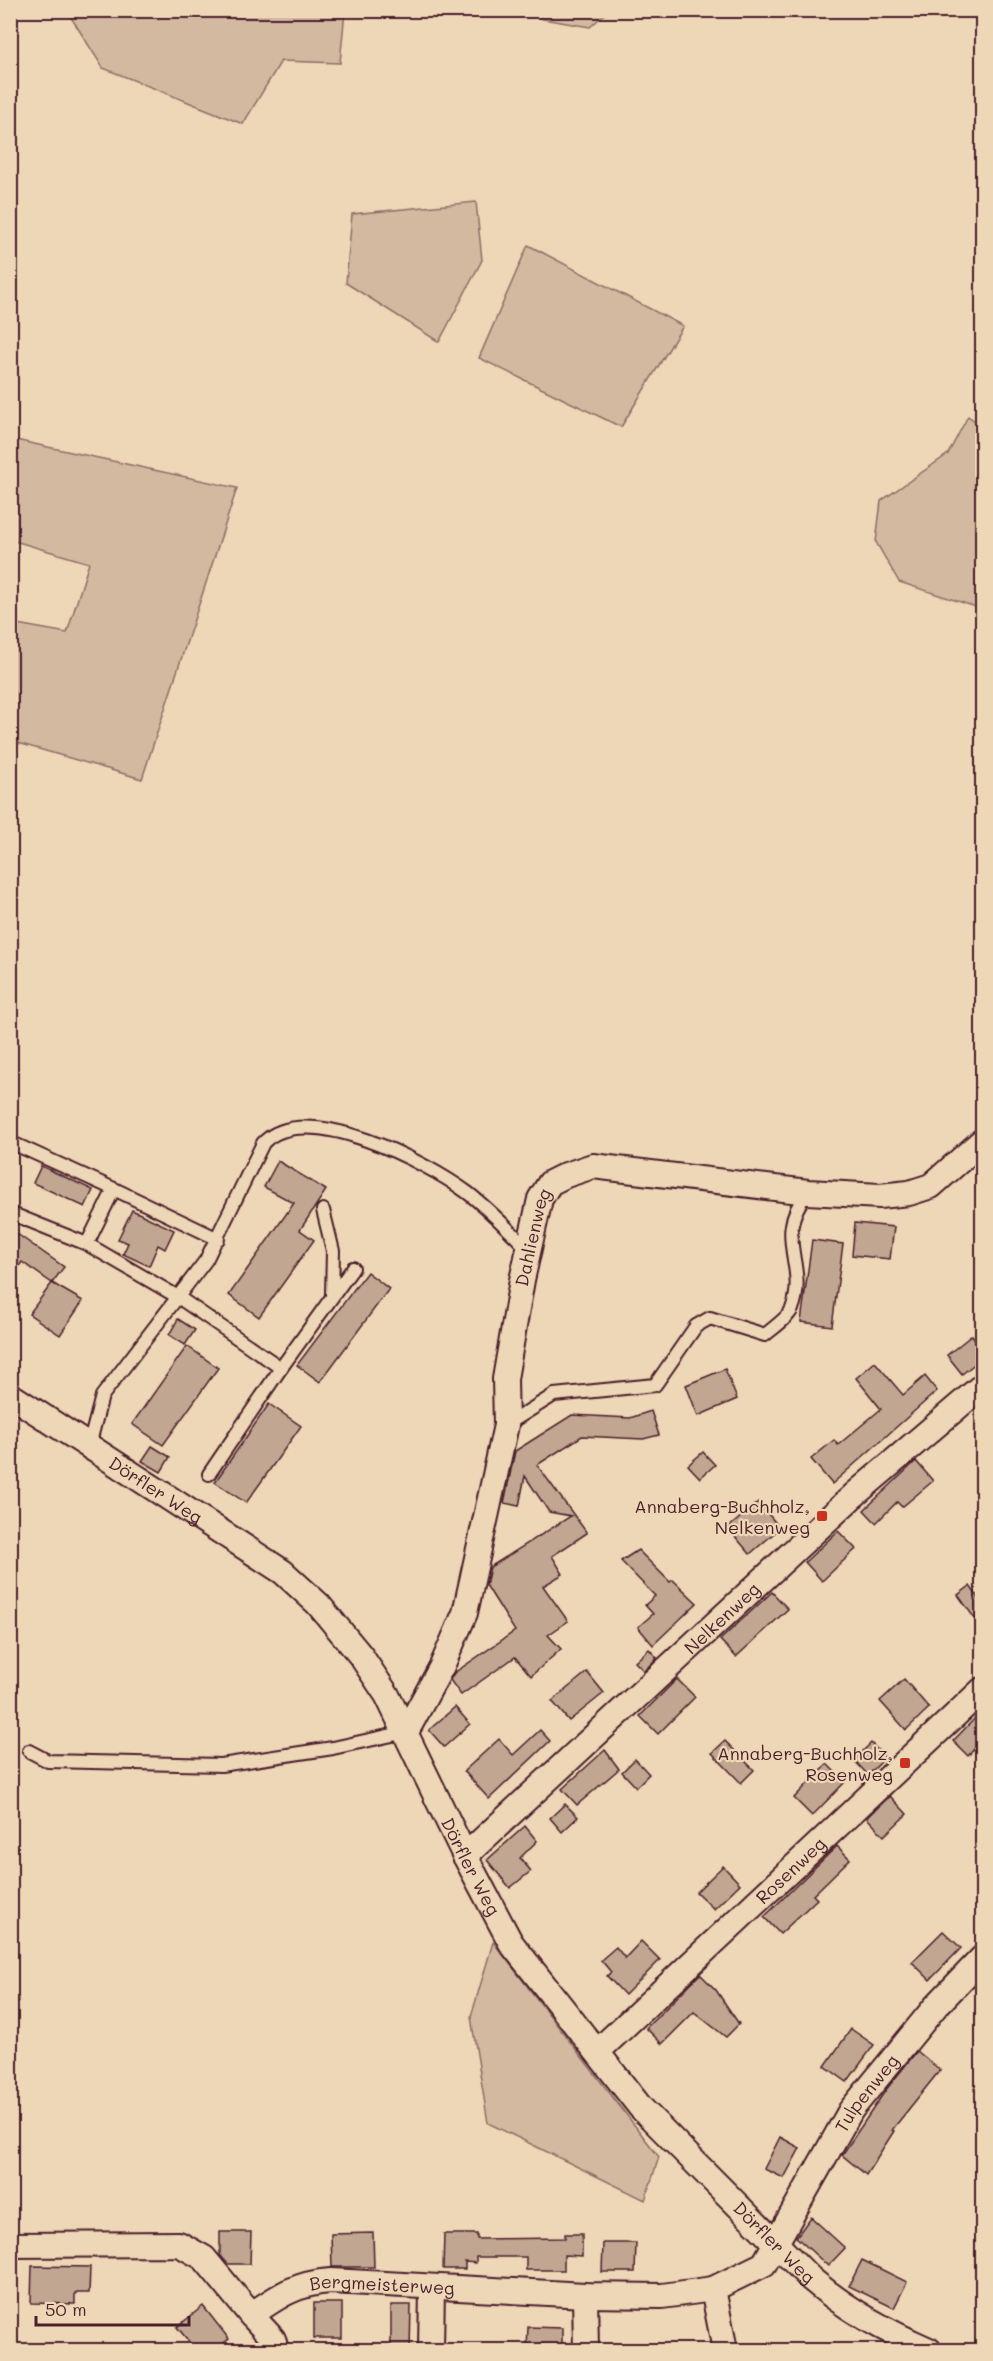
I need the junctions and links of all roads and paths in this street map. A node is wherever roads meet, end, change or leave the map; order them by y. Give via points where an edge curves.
1 (982, 1140) edge
2 (10, 1142) edge
3 (114, 1189) junction
4 (808, 1192) junction
5 (323, 1210) dead end
6 (10, 1213) edge
7 (218, 1239) junction
8 (87, 1244) junction
9 (528, 1249) junction
10 (353, 1268) dead end
11 (332, 1295) junction
12 (178, 1297) junction
13 (281, 1368) junction
14 (982, 1386) edge
15 (10, 1395) edge
16 (506, 1425) junction
17 (89, 1446) junction
18 (209, 1474) dead end
19 (982, 1690) edge
20 (406, 1732) junction
21 (29, 1751) dead end
22 (465, 1856) junction
23 (982, 1958) edge
24 (598, 2051) junction
25 (10, 2245) edge
26 (775, 2246) junction
27 (432, 2287) junction
28 (713, 2289) junction
29 (585, 2295) junction
30 (251, 2314) junction
31 (276, 2350) edge
32 (431, 2350) edge
33 (586, 2350) edge
34 (725, 2350) edge
35 (929, 2350) edge

1 - 4 street, Dahlienweg via 931,1186 920,1190 880,1196
2 - 3 lane
3 - 7 lane
3 - 8 lane
4 - 9 street, Dahlienweg via 593,1166 550,1183 540,1199
4 - 16 lane via 795,1208 790,1230 796,1278 792,1310 765,1335 710,1318 696,1326 655,1385 554,1395
5 - 11 lane via 333,1251
6 - 8 lane
7 - 9 lane via 263,1143 281,1130 312,1126 334,1128 372,1142 431,1171 467,1192
7 - 12 lane
8 - 12 lane
9 - 16 street, Dahlienweg via 506,1379
10 - 11 lane
11 - 13 lane
12 - 13 lane
12 - 17 lane via 102,1396
13 - 18 lane
14 - 22 street, Nelkenweg via 853,1496
15 - 17 street, Dörfler Weg
16 - 20 street, Dahlienweg via 465,1613
17 - 20 street, Dörfler Weg via 283,1572 318,1604 361,1656
19 - 24 street, Rosenweg
20 - 21 lane via 333,1748 220,1765 48,1761
20 - 22 street, Dörfler Weg
22 - 24 street, Dörfler Weg via 511,1943
23 - 26 street, Tulpenweg via 935,2007 851,2110
24 - 26 street, Dörfler Weg via 641,2108
25 - 30 street via 179,2244 204,2258
26 - 28 street, Bergmeisterweg via 764,2264
26 - 35 street, Dörfler Weg via 836,2300 879,2327
27 - 29 street, Bergmeisterweg
27 - 30 street, Bergmeisterweg via 308,2282
27 - 32 street
28 - 29 street, Bergmeisterweg via 662,2296
28 - 34 street
29 - 33 street
30 - 31 street via 273,2339

